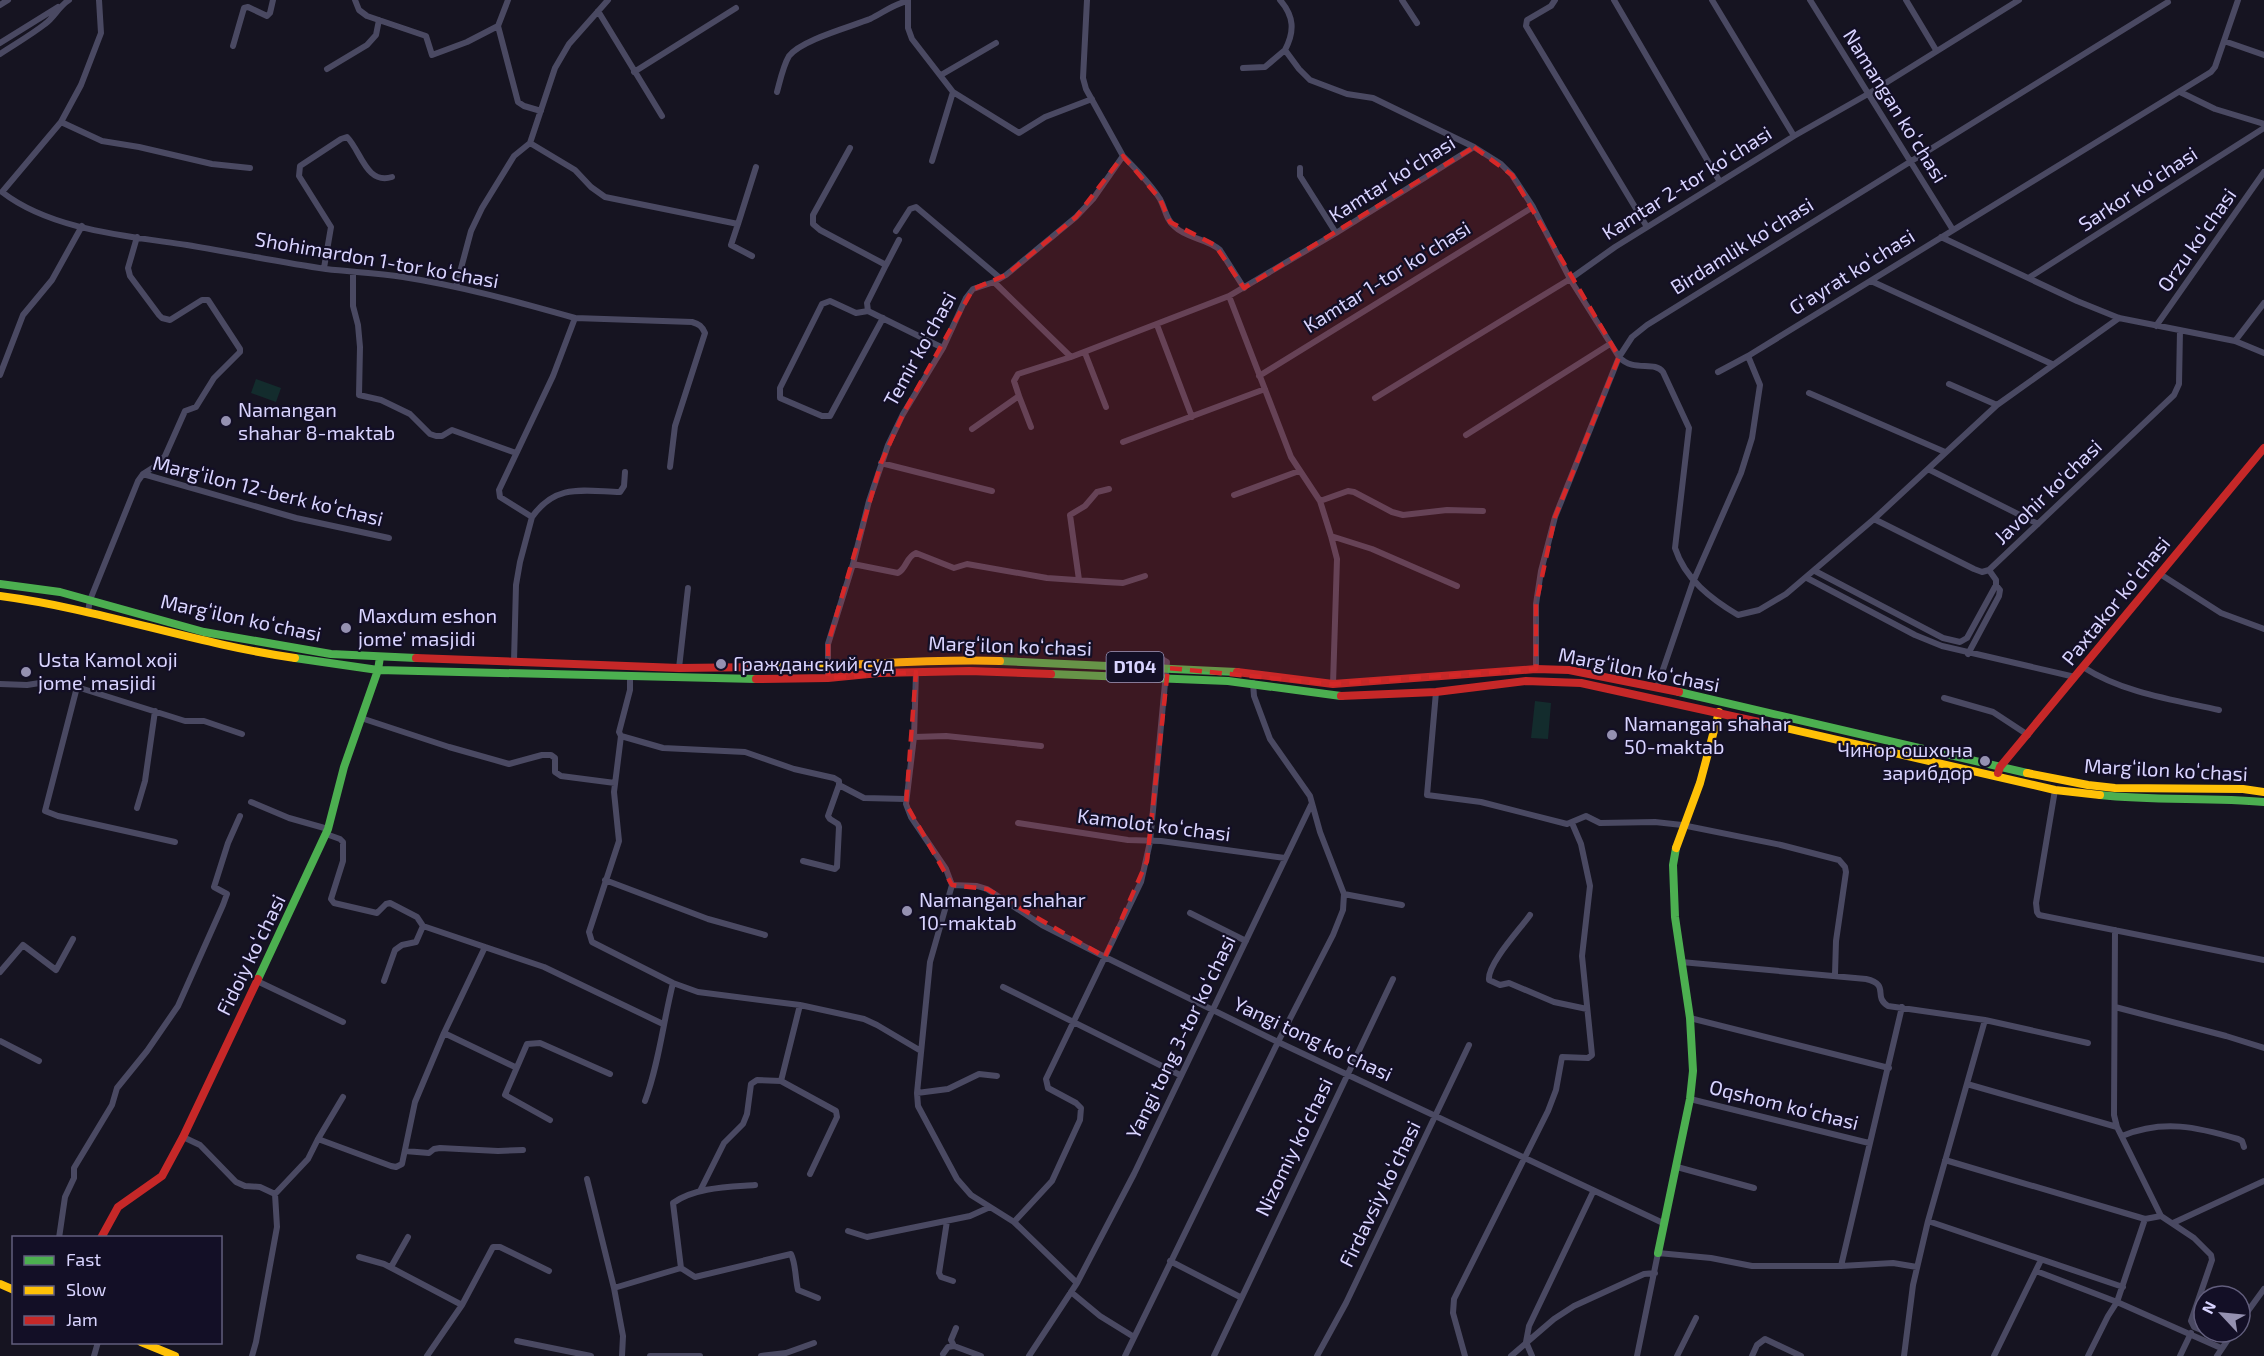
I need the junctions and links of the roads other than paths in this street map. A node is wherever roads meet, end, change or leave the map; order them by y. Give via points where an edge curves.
1 (8, 0) edge
2 (69, 0) edge
3 (99, 0) edge
4 (273, 0) edge
5 (355, 0) edge
6 (508, 0) edge
7 (608, 0) edge
8 (908, 0) edge
9 (1087, 0) edge
10 (1280, 0) edge
11 (1402, 0) edge
12 (1555, 0) edge
13 (1614, 0) edge
14 (1712, 0) edge
15 (1809, 0) edge
16 (1906, 0) edge
17 (2004, 0) edge
18 (2019, 0) edge
19 (2238, 0) edge
20 (2168, 2) dead end
21 (0, 5) edge
22 (60, 6) junction
23 (2008, 7) junction
24 (736, 8) dead end
25 (598, 11) junction
26 (379, 20) junction
27 (1418, 23) dead end
28 (498, 26) junction
29 (2224, 41) junction
30 (0, 43) edge
31 (996, 43) dead end
32 (233, 46) dead end
33 (1285, 50) junction
34 (1936, 50) junction
35 (0, 54) edge
36 (2264, 55) edge
37 (327, 69) dead end
38 (1243, 69) dead end
39 (634, 72) junction
40 (941, 75) junction
41 (777, 92) dead end
42 (953, 92) junction
43 (2180, 92) junction
44 (1868, 94) junction
45 (1092, 99) junction
46 (542, 111) junction
47 (662, 116) dead end
48 (61, 122) junction
49 (2264, 126) edge
50 (1794, 136) junction
51 (530, 143) junction
52 (1474, 147) junction
53 (850, 148) dead end
54 (1123, 156) junction
55 (1910, 161) junction
56 (932, 162) dead end
57 (756, 167) dead end
58 (250, 168) dead end
59 (1300, 168) dead end
60 (2264, 172) edge
61 (392, 177) dead end
62 (1720, 182) junction
63 (1, 194) edge
64 (1533, 207) junction
65 (738, 224) junction
66 (82, 226) junction
67 (1647, 227) junction
68 (1953, 230) junction
69 (896, 231) dead end
70 (1336, 233) junction
71 (137, 237) junction
72 (1941, 237) junction
73 (900, 240) dead end
74 (752, 256) dead end
75 (886, 265) junction
76 (324, 268) junction
77 (352, 272) junction
78 (2030, 278) junction
79 (1570, 279) junction
80 (997, 280) junction
81 (1871, 281) junction
82 (456, 287) junction
83 (1244, 288) junction
84 (1229, 296) junction
85 (2264, 303) edge
86 (868, 311) junction
87 (575, 318) junction
88 (883, 318) junction
89 (2119, 318) junction
90 (1157, 325) junction
91 (2156, 326) junction
92 (2180, 330) junction
93 (2235, 341) junction
94 (1610, 344) junction
95 (943, 348) junction
96 (1085, 353) junction
97 (2264, 353) edge
98 (1748, 356) junction
99 (1071, 357) junction
100 (1619, 357) junction
101 (2052, 364) junction
102 (1718, 372) dead end
103 (0, 375) edge
104 (1259, 376) junction
105 (1949, 384) dead end
106 (1265, 388) junction
107 (1809, 393) dead end
108 (1019, 396) junction
109 (1375, 398) dead end
110 (1997, 405) junction
111 (1106, 407) dead end
112 (1192, 417) junction
113 (1031, 427) dead end
114 (972, 429) dead end
115 (1466, 435) dead end
116 (1123, 442) dead end
117 (2264, 448) edge
118 (1945, 452) junction
119 (516, 453) junction
120 (881, 463) junction
121 (669, 466) dead end
122 (1928, 469) junction
123 (1299, 471) junction
124 (625, 472) dead end
125 (142, 474) junction
126 (1108, 489) dead end
127 (992, 491) dead end
128 (1234, 495) dead end
129 (1320, 501) junction
130 (1483, 512) dead end
131 (532, 517) junction
132 (1874, 519) junction
133 (2038, 524) junction
134 (1331, 536) junction
135 (389, 538) dead end
136 (852, 564) junction
137 (1989, 570) junction
138 (1815, 571) junction
139 (2160, 574) junction
140 (1145, 576) dead end
141 (1807, 578) junction
142 (1079, 580) junction
143 (1693, 582) junction
144 (0, 584) edge
145 (1996, 585) junction
146 (1457, 586) dead end
147 (688, 588) dead end
148 (0, 596) edge
149 (90, 600) junction
150 (88, 612) junction
151 (2264, 629) edge
152 (1968, 654) junction
153 (380, 657) junction
154 (514, 661) junction
155 (828, 667) junction
156 (2084, 667) junction
157 (679, 668) junction
158 (1167, 668) junction
159 (1536, 669) junction
160 (378, 670) junction
161 (916, 672) junction
162 (630, 678) junction
163 (828, 678) junction
164 (2075, 678) junction
165 (1166, 680) junction
166 (1253, 683) junction
167 (0, 684) edge
168 (1333, 684) junction
169 (77, 687) junction
170 (1657, 687) junction
171 (1436, 692) junction
172 (1944, 698) dead end
173 (2219, 710) dead end
174 (155, 711) junction
175 (1719, 712) junction
176 (362, 718) junction
177 (242, 734) dead end
178 (2028, 735) junction
179 (621, 736) junction
180 (914, 737) junction
181 (1041, 746) dead end
182 (1999, 772) junction
183 (615, 783) junction
184 (838, 785) junction
185 (2055, 790) junction
186 (2264, 792) edge
187 (906, 799) junction
188 (251, 802) dead end
189 (2264, 802) edge
190 (1312, 804) junction
191 (137, 808) dead end
192 (240, 816) dead end
193 (1018, 822) dead end
194 (1572, 823) junction
195 (1682, 825) junction
196 (327, 831) junction
197 (175, 842) dead end
198 (1150, 842) junction
199 (1286, 858) junction
200 (803, 861) dead end
201 (605, 880) junction
202 (952, 885) junction
203 (1344, 894) junction
204 (1402, 905) dead end
205 (1190, 913) dead end
206 (1530, 915) dead end
207 (423, 926) junction
208 (2115, 930) junction
209 (765, 935) dead end
210 (73, 939) dead end
211 (1246, 941) junction
212 (485, 947) junction
213 (1104, 957) junction
214 (2264, 960) edge
215 (1681, 962) junction
216 (0, 972) edge
217 (1834, 974) junction
218 (1393, 979) dead end
219 (257, 981) junction
220 (384, 981) dead end
221 (673, 983) junction
222 (1003, 987) dead end
223 (800, 1005) junction
224 (1902, 1007) junction
225 (2115, 1007) junction
226 (1587, 1009) junction
227 (1213, 1010) junction
228 (1690, 1018) junction
229 (1985, 1020) junction
230 (343, 1022) dead end
231 (1072, 1022) junction
232 (663, 1024) junction
233 (444, 1034) junction
234 (0, 1041) edge
235 (1278, 1042) junction
236 (2088, 1043) dead end
237 (1469, 1045) dead end
238 (2264, 1048) edge
239 (921, 1051) junction
240 (39, 1061) dead end
241 (516, 1067) junction
242 (1889, 1068) junction
243 (610, 1074) dead end
244 (1348, 1075) junction
245 (997, 1076) dead end
246 (1180, 1076) junction
247 (781, 1081) junction
248 (1967, 1084) junction
249 (917, 1093) junction
250 (343, 1097) dead end
251 (1690, 1099) junction
252 (645, 1101) dead end
253 (1436, 1116) junction
254 (550, 1120) dead end
255 (2117, 1127) junction
256 (2122, 1136) junction
257 (183, 1137) junction
258 (318, 1139) junction
259 (1869, 1143) junction
260 (2244, 1148) dead end
261 (524, 1150) dead end
262 (405, 1151) junction
263 (1525, 1159) junction
264 (1945, 1160) junction
265 (1677, 1167) junction
266 (810, 1174) dead end
267 (587, 1179) dead end
268 (2264, 1181) edge
269 (755, 1185) dead end
270 (1754, 1188) dead end
271 (700, 1191) junction
272 (1593, 1192) junction
273 (275, 1194) junction
274 (990, 1207) junction
275 (2161, 1215) junction
276 (2145, 1219) junction
277 (947, 1221) junction
278 (1928, 1221) junction
279 (1014, 1222) junction
280 (1663, 1223) junction
281 (2173, 1223) junction
282 (848, 1231) dead end
283 (59, 1236) edge
284 (102, 1236) edge
285 (408, 1237) dead end
286 (1658, 1253) junction
287 (359, 1257) dead end
288 (2041, 1260) junction
289 (1170, 1261) junction
290 (1841, 1266) junction
291 (391, 1267) junction
292 (1917, 1267) junction
293 (681, 1268) junction
294 (549, 1271) dead end
295 (2036, 1271) junction
296 (1654, 1273) junction
297 (953, 1281) dead end
298 (1077, 1283) junction
299 (2204, 1284) edge
300 (2123, 1287) junction
301 (614, 1288) junction
302 (2264, 1288) edge
303 (1071, 1292) junction
304 (1240, 1297) junction
305 (818, 1298) dead end
306 (2118, 1302) junction
307 (462, 1305) junction
308 (2252, 1305) edge
309 (1696, 1318) dead end
310 (956, 1328) dead end
311 (2191, 1333) junction
312 (1134, 1337) junction
313 (517, 1341) dead end
314 (1526, 1342) junction
315 (814, 1343) dead end
316 (146, 1344) edge
317 (2224, 1344) edge
318 (954, 1346) junction
319 (2221, 1348) junction
320 (943, 1354) dead end
321 (175, 1356) edge
322 (252, 1356) edge
323 (427, 1356) edge
324 (591, 1356) edge
325 (622, 1356) edge
326 (650, 1356) edge
327 (700, 1356) edge
328 (761, 1356) edge
329 (981, 1356) edge
330 (1029, 1356) edge
331 (1125, 1356) edge
332 (1214, 1356) edge
333 (1317, 1356) edge
334 (1465, 1356) edge
335 (1511, 1356) edge
336 (1532, 1356) edge
337 (1638, 1356) edge
338 (1677, 1356) edge
339 (1752, 1356) edge
340 (1802, 1356) edge
341 (1904, 1356) edge
342 (1994, 1356) edge
343 (2088, 1356) edge
344 (2180, 1356) edge
345 (2217, 1356) edge

1 - 21 street
2 - 22 street
3 - 48 street via 101,33 81,85
4 - 32 street via 267,16 244,8
5 - 26 street via 362,14
6 - 28 street
7 - 25 street
8 - 40 street via 912,39
8 - 41 street via 816,39 793,53
9 - 45 street via 1083,78
10 - 33 street via 1292,20 1292,34
11 - 27 street
12 - 67 street via 1527,20 1526,26
13 - 62 street
14 - 50 street
15 - 44 street, Namangan koʻchasi
16 - 34 street
17 - 23 street
18 - 23 street, Kamtar 2-tor koʻchasi
19 - 29 street, Gʻayrat koʻchasi
20 - 55 street, Birdamlik koʻchasi
22 - 30 street
22 - 35 street via 44,25
23 - 34 street, Kamtar 2-tor koʻchasi
24 - 39 street
25 - 39 street
25 - 46 street via 569,44 555,68
26 - 28 street via 426,36 430,54 434,55
26 - 37 street via 376,35 367,45
28 - 46 street via 518,102
29 - 36 street
29 - 43 street, Gʻayrat koʻchasi via 2211,72
31 - 40 street
33 - 38 street via 1265,67
33 - 52 street via 1310,80 1347,94 1373,98
34 - 44 street, Kamtar 2-tor koʻchasi
39 - 47 street
40 - 42 street
42 - 45 street via 1019,133 1045,117
42 - 56 street
43 - 49 street
43 - 68 street, Gʻayrat koʻchasi
44 - 50 street, Kamtar 2-tor koʻchasi
44 - 55 street, Namangan koʻchasi
45 - 54 street
46 - 51 street
48 - 58 street via 102,141
48 - 63 street
49 - 78 street, Sarkor koʻchasi
50 - 62 street, Kamtar 2-tor koʻchasi
51 - 65 street via 574,170 605,197
51 - 82 street via 514,156 482,208 471,231
52 - 64 street, Kamtar koʻchasi via 1512,175
52 - 70 street, Kamtar koʻchasi
53 - 75 street via 813,215 813,224
54 - 80 street, Temir ko'chasi via 1094,199
54 - 83 street via 1147,181 1176,229 1215,245
55 - 68 street, Namangan koʻchasi
55 - 100 street, Birdamlik koʻchasi via 1647,325 1632,336
57 - 65 street
59 - 70 street via 1300,176
60 - 91 street, Orzu koʻchasi
61 - 76 street via 380,179 373,175 347,137 300,166 298,176 331,227
62 - 67 street, Kamtar 2-tor koʻchasi
63 - 66 street, Shohimardon 1-tor koʻchasi via 32,212
64 - 79 street, Kamtar koʻchasi
64 - 104 street, Kamtar 1-tor koʻchasi
65 - 74 street via 731,245
66 - 71 street, Shohimardon 1-tor koʻchasi
66 - 103 street via 52,280 23,315
67 - 79 street, Kamtar 2-tor koʻchasi
68 - 72 street, Gʻayrat koʻchasi
69 - 80 street via 910,209 916,207
70 - 83 street, Kamtar koʻchasi
71 - 76 street, Shohimardon 1-tor koʻchasi
71 - 125 street via 128,268 130,276 159,315 171,320 208,300 240,349 214,378 196,407 185,411 161,462
72 - 78 street
72 - 81 street, Gʻayrat koʻchasi
73 - 75 street
75 - 86 street via 867,303
76 - 77 street, Shohimardon 1-tor koʻchasi
77 - 82 street, Shohimardon 1-tor koʻchasi
77 - 119 street via 360,347 359,395 410,414 430,434 442,436 452,430
78 - 89 street
79 - 94 street, Kamtar koʻchasi
79 - 109 street, Kamtar 2-tor koʻchasi
80 - 95 street, Temir ko'chasi via 982,284 966,298
80 - 99 street
81 - 98 street, Gʻayrat koʻchasi
81 - 101 street
82 - 87 street, Shohimardon 1-tor koʻchasi
83 - 84 street, Kamtar koʻchasi
84 - 90 street, Kamtar koʻchasi
84 - 104 street
85 - 93 street
86 - 88 street
86 - 88 street via 856,313 830,300 822,304 780,388 780,398 830,416
87 - 119 street
87 - 121 street, Shohimardon 1-tor koʻchasi via 692,322 703,328 705,333 675,426
88 - 95 street
89 - 91 street
89 - 101 street
90 - 96 street, Kamtar koʻchasi
90 - 112 street
91 - 92 street
92 - 93 street
92 - 133 street, Javohir ko'chasi via 2174,395
93 - 97 street
94 - 100 street, Kamtar koʻchasi
94 - 115 street
95 - 120 street, Temir ko'chasi via 903,414
96 - 99 street, Kamtar koʻchasi
96 - 111 street
98 - 102 street, Gʻayrat koʻchasi
98 - 143 street via 1760,386 1752,438 1741,473
99 - 108 street, Kamtar koʻchasi via 1017,374 1014,381
100 - 143 street via 1634,367 1660,368 1687,421 1689,434 1675,548
100 - 159 street, Birdamlik koʻchasi via 1555,517 1536,604
101 - 110 street
104 - 106 street
105 - 110 street
106 - 112 street
106 - 123 street
107 - 118 street
108 - 113 street
108 - 114 street
110 - 118 street
112 - 116 street
117 - 139 main road, Paxtakor koʻchasi
118 - 122 street
119 - 131 street via 499,494
120 - 127 street
120 - 136 street, Temir ko'chasi
122 - 132 street
122 - 133 street
123 - 128 street
123 - 129 street
124 - 131 street via 620,492 556,494
125 - 135 street, Margʻilon 12-berk koʻchasi via 296,518
125 - 149 street, Margʻilon 12-berk koʻchasi
126 - 142 street via 1097,492 1070,515
129 - 130 street via 1348,491 1403,515 1447,510
129 - 134 street
131 - 154 street via 516,585
132 - 137 street, Javohir ko'chasi via 1974,569
132 - 138 street
133 - 137 street, Javohir ko'chasi
134 - 146 street via 1372,549
134 - 168 street via 1337,559
136 - 142 street via 898,573 916,553 954,568 967,564
136 - 155 street, Temir ko'chasi via 828,644
137 - 145 street
138 - 141 street
138 - 145 street via 1960,642 1967,638
139 - 151 street via 2221,613
139 - 156 main road, Paxtakor koʻchasi
140 - 142 street via 1123,583
141 - 143 street via 1759,610 1738,615
141 - 152 street via 1915,635
143 - 170 street
144 - 149 main road, Margʻilon koʻchasi / D104
145 - 152 street via 1999,596
147 - 157 street
148 - 150 main road, Margʻilon koʻchasi / D104
149 - 150 street, Margʻilon 12-berk koʻchasi
149 - 153 main road, Margʻilon koʻchasi / D104 via 204,632 331,654
150 - 160 main road, Margʻilon koʻchasi / D104 via 237,648
152 - 164 street
153 - 154 main road, Margʻilon koʻchasi / D104
153 - 160 main road, Fidoiy koʻchasi
154 - 157 main road, Margʻilon koʻchasi / D104
155 - 157 main road, Margʻilon koʻchasi / D104
155 - 158 main road, Margʻilon koʻchasi / D104 via 946,659
155 - 163 street, Temir ko'chasi
156 - 164 main road, Paxtakor koʻchasi
156 - 173 street via 2121,686
158 - 165 street
158 - 168 main road, Margʻilon koʻchasi / D104 via 1250,672
159 - 168 main road, Margʻilon koʻchasi / D104
159 - 170 main road, Margʻilon koʻchasi / D104 via 1569,670
160 - 162 main road, Margʻilon koʻchasi / D104
160 - 176 main road, Fidoiy koʻchasi
161 - 163 main road, Margʻilon koʻchasi / D104
161 - 165 main road, Margʻilon koʻchasi / D104
161 - 180 street
162 - 163 main road, Margʻilon koʻchasi / D104
162 - 179 street
164 - 178 main road, Paxtakor koʻchasi
165 - 166 main road, Margʻilon koʻchasi / D104
165 - 198 street
166 - 171 main road, Margʻilon koʻchasi / D104 via 1340,696
166 - 190 street via 1270,739 1307,790
167 - 169 street via 46,682
169 - 174 street
169 - 197 street via 45,811
170 - 182 main road, Margʻilon koʻchasi / D104
171 - 175 main road, Margʻilon koʻchasi / D104 via 1526,681 1581,682
171 - 194 street via 1428,795 1480,802
172 - 178 street via 1993,712
174 - 177 street via 185,721 204,720
174 - 191 street
175 - 182 main road, Margʻilon koʻchasi / D104
175 - 195 main road via 1700,783
176 - 183 street via 509,764 551,755 555,758 555,772 561,776
176 - 196 main road, Fidoiy koʻchasi
178 - 182 main road, Paxtakor koʻchasi
179 - 183 street
179 - 184 street via 663,748 745,752 834,778
180 - 181 street via 946,736
180 - 187 street
182 - 185 main road, Margʻilon koʻchasi / D104
182 - 186 main road, Margʻilon koʻchasi / D104 via 2097,786
183 - 201 street via 619,841
184 - 187 street via 864,798
184 - 200 street via 828,816 839,827 837,867
185 - 189 main road, Margʻilon koʻchasi / D104 via 2126,798
185 - 208 street via 2037,912
187 - 202 street via 911,817 946,869
188 - 196 street
190 - 199 street, Yangi tong 3-tor koʻchasi
190 - 203 street
192 - 283 street via 214,887 226,894 223,905 178,1006 117,1088 112,1105 74,1168
193 - 198 street, Kamolot koʻchasi
194 - 195 street via 1586,816 1600,823
194 - 226 street via 1590,886 1582,942
195 - 215 main road via 1673,866
195 - 217 street via 1828,856 1842,863 1846,872
196 - 207 street via 343,842 343,861 331,901 377,913 390,903 417,917
196 - 219 main road, Fidoiy koʻchasi
198 - 199 street, Kamolot koʻchasi
198 - 213 street via 1141,882
199 - 211 street, Yangi tong 3-tor koʻchasi
201 - 209 street via 708,919
201 - 221 street via 590,932 592,942
202 - 213 street, Yangi tong koʻchasi via 987,889 1042,925
202 - 239 street via 930,962
203 - 204 street
203 - 235 street via 1343,910 1333,935
205 - 211 street
206 - 226 street via 1518,927 1489,980
207 - 212 street
207 - 220 street via 416,942 395,950
208 - 214 street
208 - 225 street
210 - 216 street via 56,970 23,945
211 - 227 street, Yangi tong 3-tor koʻchasi
212 - 232 street via 570,978
212 - 233 street
213 - 227 street, Yangi tong koʻchasi
213 - 231 street
215 - 217 street
215 - 228 main road
217 - 224 street via 1876,981 1884,1004
218 - 244 street, Nizomiy koʻchasi
219 - 230 street
219 - 257 main road, Fidoiy koʻchasi
221 - 223 street via 698,992
221 - 232 street
222 - 231 street
223 - 239 street via 878,1025
223 - 247 street
224 - 229 street
224 - 242 street, Oqshom koʻchasi
225 - 238 street
225 - 255 street
226 - 263 street via 1592,1055 1562,1057 1553,1098
227 - 235 street, Yangi tong koʻchasi
227 - 246 street, Yangi tong 3-tor koʻchasi
228 - 242 street
228 - 251 main road
229 - 236 street
229 - 248 street
231 - 246 street
231 - 279 street via 1046,1083 1048,1088 1076,1103 1082,1113 1052,1181
232 - 252 street via 655,1072
233 - 241 street
233 - 262 street via 415,1102
234 - 240 street
235 - 244 street, Yangi tong koʻchasi
235 - 289 street
237 - 253 street, Firdavsiy koʻchasi
239 - 249 street
241 - 243 street via 527,1044 534,1042
241 - 254 street via 505,1095
242 - 259 street, Oqshom koʻchasi
244 - 253 street, Yangi tong koʻchasi
244 - 304 street, Nizomiy koʻchasi
245 - 249 street via 979,1074 948,1089
246 - 298 street, Yangi tong 3-tor koʻchasi
247 - 266 street via 836,1112
247 - 271 street via 757,1080 751,1084 743,1124 724,1143
248 - 255 street
248 - 264 street
249 - 274 street via 918,1106 957,1179 971,1195
250 - 258 street
251 - 259 street, Oqshom koʻchasi
251 - 265 main road
253 - 263 street, Yangi tong koʻchasi
253 - 333 street, Firdavsiy koʻchasi
255 - 256 street
256 - 260 street via 2151,1126 2193,1127 2238,1139
256 - 275 street
257 - 273 street via 200,1145 236,1182
257 - 284 main road, Fidoiy koʻchasi via 162,1176 118,1207
258 - 262 street via 396,1167 402,1164
258 - 273 street via 308,1159
259 - 290 street, Oqshom koʻchasi
261 - 262 street
263 - 272 street, Yangi tong koʻchasi
263 - 334 street via 1452,1305
264 - 276 street
264 - 278 street
265 - 270 street
265 - 280 main road
267 - 301 street
268 - 281 street
269 - 271 street
271 - 293 street via 673,1203
272 - 280 street, Yangi tong koʻchasi
272 - 314 street via 1534,1313
273 - 322 street via 277,1227
274 - 277 street
274 - 279 street
275 - 276 street
275 - 281 street
276 - 300 street
277 - 282 street via 867,1237
277 - 297 street via 939,1273
278 - 288 street
278 - 292 street
279 - 298 street
280 - 286 main road
281 - 299 street via 2211,1255
285 - 291 street
286 - 290 street via 1752,1266
286 - 296 street
287 - 291 street
288 - 295 street
288 - 300 street
289 - 304 street
289 - 312 street
290 - 292 street via 1893,1263
291 - 307 street
292 - 341 street
293 - 301 street
293 - 305 street via 695,1277 791,1254 798,1290
294 - 307 street via 495,1246
295 - 306 street
295 - 342 street
296 - 314 street via 1574,1306
296 - 337 street
298 - 303 street, Yangi tong 3-tor koʻchasi
300 - 306 street
301 - 325 street via 623,1335
302 - 308 street
303 - 312 street
303 - 330 street, Yangi tong 3-tor koʻchasi
304 - 332 street, Nizomiy koʻchasi
306 - 311 street
306 - 343 street
307 - 323 street
309 - 338 street
310 - 318 street via 951,1340
311 - 319 street
311 - 344 street
312 - 331 street
313 - 324 street
314 - 335 street
314 - 336 street
315 - 328 street via 786,1353
316 - 321 main road
317 - 319 street
318 - 320 street
318 - 329 street
319 - 345 street
326 - 327 street
339 - 340 street via 1765,1339

